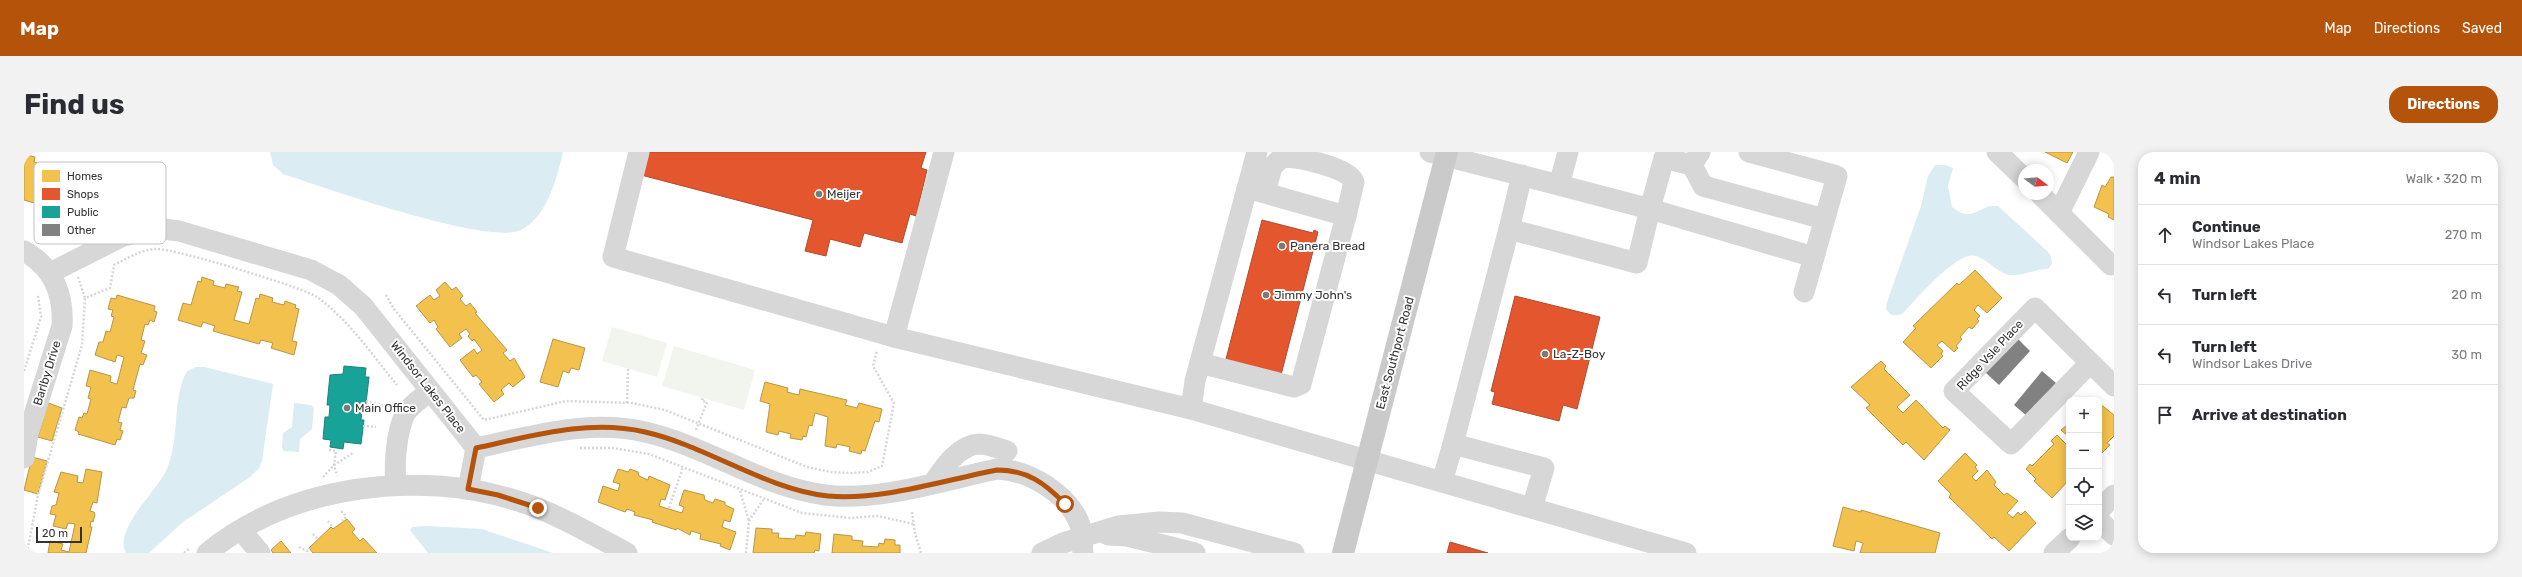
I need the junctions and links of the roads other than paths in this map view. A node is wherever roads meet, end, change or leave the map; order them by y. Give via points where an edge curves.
1 (639, 152) edge
2 (944, 152) edge
3 (1256, 152) edge
4 (1568, 152) edge
5 (1749, 152) edge
6 (1997, 152) edge
7 (2089, 152) edge
8 (1441, 153) edge
9 (1660, 154) edge
10 (1696, 159) edge
11 (2018, 172) edge
12 (1522, 175) junction
13 (1559, 185) junction
14 (1256, 191) junction
15 (2046, 200) edge
16 (1650, 209) junction
17 (2059, 213) junction
18 (1346, 216) junction
19 (1824, 220) junction
20 (166, 229) edge
21 (1510, 229) junction
22 (107, 244) edge
23 (24, 251) edge
24 (1814, 257) junction
25 (2111, 265) dead end
26 (50, 273) junction
27 (1804, 292) dead end
28 (887, 335) junction
29 (1200, 362) junction
30 (2090, 363) junction
31 (2114, 386) edge
32 (430, 391) junction
33 (1190, 410) junction
34 (1453, 444) junction
35 (476, 448) junction
36 (1007, 451) dead end
37 (24, 458) edge
38 (1367, 461) junction
39 (934, 482) junction
40 (1442, 482) junction
41 (396, 485) junction
42 (468, 489) junction
43 (2114, 495) edge
44 (1532, 508) junction
45 (2102, 508) edge
46 (2102, 523) edge
47 (241, 530) junction
48 (2114, 535) edge
49 (2067, 541) edge
50 (1082, 545) edge
51 (207, 553) edge
52 (260, 553) edge
53 (627, 553) edge
54 (1042, 553) edge
55 (1195, 553) edge
56 (1294, 553) edge
57 (1343, 553) edge
58 (1686, 553) edge
59 (2054, 553) edge

1 - 28 street via 613,258
2 - 28 street
3 - 14 street
4 - 13 street
5 - 19 street via 1837,176
6 - 11 street
7 - 17 street
8 - 12 street
8 - 38 main road, East Southport Road
9 - 10 street
9 - 16 street
10 - 19 street via 1703,186
12 - 13 street
12 - 21 street
13 - 16 street
14 - 18 street
14 - 18 street via 1282,157 1296,158 1344,171 1354,182
14 - 29 street
15 - 17 street
16 - 21 street via 1637,263
16 - 24 street
17 - 25 street
18 - 29 street via 1301,384 1294,387
19 - 24 street
20 - 32 street, Windsor Lakes Place via 306,268 339,285 363,306
21 - 34 street
22 - 26 street, Windsor Lakes Place
23 - 26 street
24 - 27 street
26 - 37 street, Barlby Drive via 57,285 63,311 62,326 28,434
28 - 33 street
29 - 33 street
30 - 30 street, Ridge Vsle Place via 2035,308 1954,391 2011,444
30 - 31 street, Ridge Vsle Place
32 - 35 street, Windsor Lakes Place
32 - 41 street via 413,405 404,417 394,463
33 - 38 street
34 - 40 street
34 - 44 street via 1544,468
35 - 39 street via 570,428 596,426 645,432 793,488 826,495 867,496
35 - 42 street
36 - 39 street via 986,445 972,446 949,460
38 - 40 street
38 - 57 main road, East Southport Road
39 - 50 street via 997,470 1025,473 1050,489 1074,514 1079,524
40 - 44 street
41 - 42 street via 434,485
41 - 47 street via 338,503 285,509
42 - 53 street via 498,495 546,511
43 - 45 street
44 - 58 street
46 - 48 street
47 - 51 street
47 - 52 street
49 - 59 street
50 - 54 street
50 - 55 street via 1100,534 1127,536
50 - 56 street via 1118,526 1142,522 1182,523

